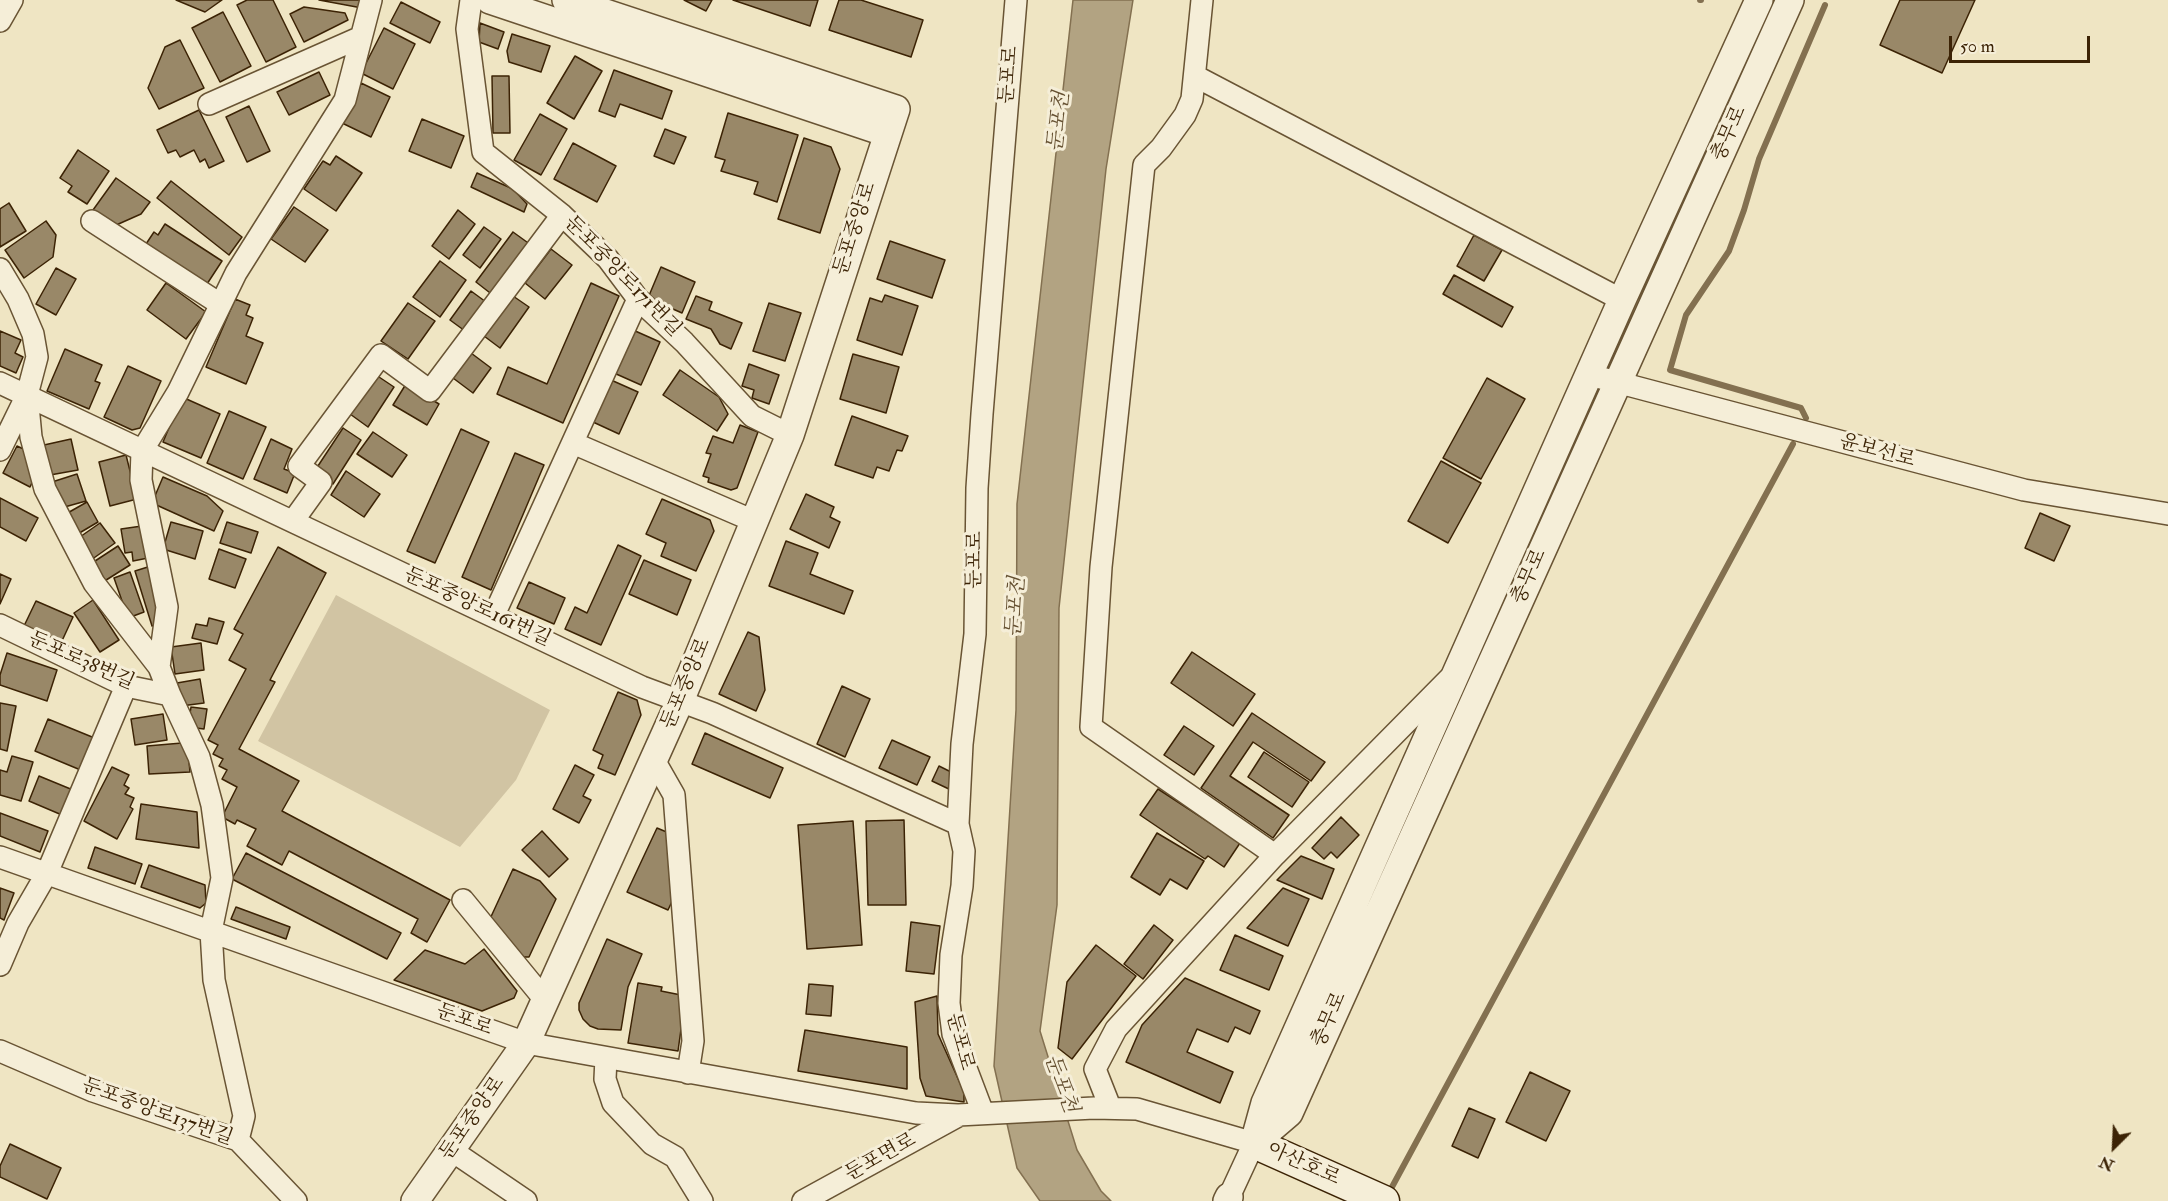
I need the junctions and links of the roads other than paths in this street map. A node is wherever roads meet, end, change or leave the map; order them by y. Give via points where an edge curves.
1 (12, 0) edge
2 (371, 0) edge
3 (471, 0) edge
4 (490, 0) edge
5 (566, 0) edge
6 (1016, 0) edge
7 (1203, 0) edge
8 (1759, 0) edge
9 (1790, 0) edge
10 (597, 5) edge
11 (0, 21) edge
12 (361, 37) junction
13 (1195, 76) junction
14 (209, 104) dead end
15 (887, 133) junction
16 (562, 215) junction
17 (92, 221) dead end
18 (0, 269) edge
19 (638, 299) junction
20 (1622, 300) junction
21 (220, 304) junction
22 (1590, 375) junction
23 (1619, 382) junction
24 (0, 383) edge
25 (27, 395) junction
26 (790, 435) junction
27 (573, 443) junction
28 (0, 450) edge
29 (142, 451) junction
30 (2168, 514) edge
31 (293, 521) junction
32 (756, 522) junction
33 (494, 615) junction
34 (0, 625) edge
35 (159, 666) junction
36 (1458, 670) junction
37 (126, 686) junction
38 (170, 695) junction
39 (680, 701) junction
40 (654, 760) junction
41 (958, 824) junction
42 (1275, 855) junction
43 (0, 857) edge
44 (47, 873) junction
45 (463, 900) dead end
46 (211, 932) junction
47 (0, 965) edge
48 (545, 1000) junction
49 (526, 1043) junction
50 (0, 1051) edge
51 (606, 1058) junction
52 (688, 1073) junction
53 (1102, 1107) junction
54 (987, 1112) junction
55 (958, 1115) junction
56 (238, 1140) junction
57 (1254, 1143) junction
58 (451, 1150) junction
59 (1228, 1199) edge
60 (296, 1201) edge
61 (416, 1201) edge
62 (526, 1201) edge
63 (702, 1201) edge
64 (803, 1201) edge
65 (1384, 1201) edge

1 - 11 street
2 - 12 street
3 - 16 street, 둔포중앙로171번길 via 467,28 483,152
4 - 15 street
5 - 10 street, 둔포중앙로
6 - 41 street, 둔포로 via 982,414 975,634 962,744
7 - 13 street
8 - 20 street, 충무로
9 - 23 street, 충무로
10 - 15 street, 둔포중앙로 via 896,109
12 - 14 street
12 - 21 street via 345,100
13 - 20 street
13 - 42 street via 1185,115 1144,165 1101,567 1091,727
15 - 26 street, 둔포중앙로
16 - 19 street, 둔포중앙로171번길 via 608,259
16 - 31 street via 430,391 381,355 299,466 321,482
17 - 21 street
18 - 25 street via 33,334 37,357
19 - 26 street, 둔포중앙로171번길 via 752,416
19 - 27 street
20 - 22 street, 충무로
21 - 29 street via 178,392
22 - 23 street, 윤보선로
22 - 36 street, 충무로
23 - 30 street, 윤보선로 via 2024,490
23 - 57 street, 충무로 via 1288,1113
24 - 25 street, 둔포중앙로161번길
25 - 28 street
25 - 29 street, 둔포중앙로161번길
25 - 35 street via 31,436 45,489 94,582
26 - 32 street, 둔포중앙로
27 - 32 street
27 - 33 street
29 - 31 street, 둔포중앙로161번길
29 - 35 street via 141,480 167,607
31 - 33 street, 둔포중앙로161번길
32 - 39 street, 둔포중앙로
33 - 39 street, 둔포중앙로161번길 via 642,687
34 - 37 street, 둔포로38번길
35 - 38 street
36 - 42 street
36 - 57 street, 충무로 via 1266,1103
37 - 38 street, 둔포로38번길
37 - 44 street
38 - 46 street via 199,757 212,805 222,878
39 - 40 street, 둔포중앙로
39 - 41 street, 둔포중앙로161번길
40 - 48 street, 둔포중앙로
40 - 52 street via 674,795 693,1041
41 - 54 street, 둔포로 via 964,851 949,1003 953,1034
42 - 53 street via 1116,1029 1095,1069
43 - 44 street, 둔포로
44 - 46 street, 둔포로
44 - 47 street via 18,923
45 - 48 street
46 - 49 street, 둔포로
46 - 56 street via 214,980 244,1116
48 - 49 street, 둔포중앙로
49 - 51 street, 둔포로
49 - 58 street, 둔포중앙로
50 - 56 street, 둔포중앙로137번길 via 93,1091
51 - 52 street, 둔포로
51 - 63 street via 604,1080 613,1103 652,1143 675,1157
52 - 55 street, 둔포로 via 916,1113
53 - 54 street
53 - 57 street via 1137,1109
54 - 55 street, 둔포로
55 - 64 street, 둔포면로
56 - 60 street, 둔포중앙로137번길
57 - 59 street, 충무로
57 - 65 main road, 아산호로
58 - 61 street, 둔포중앙로
58 - 62 street

